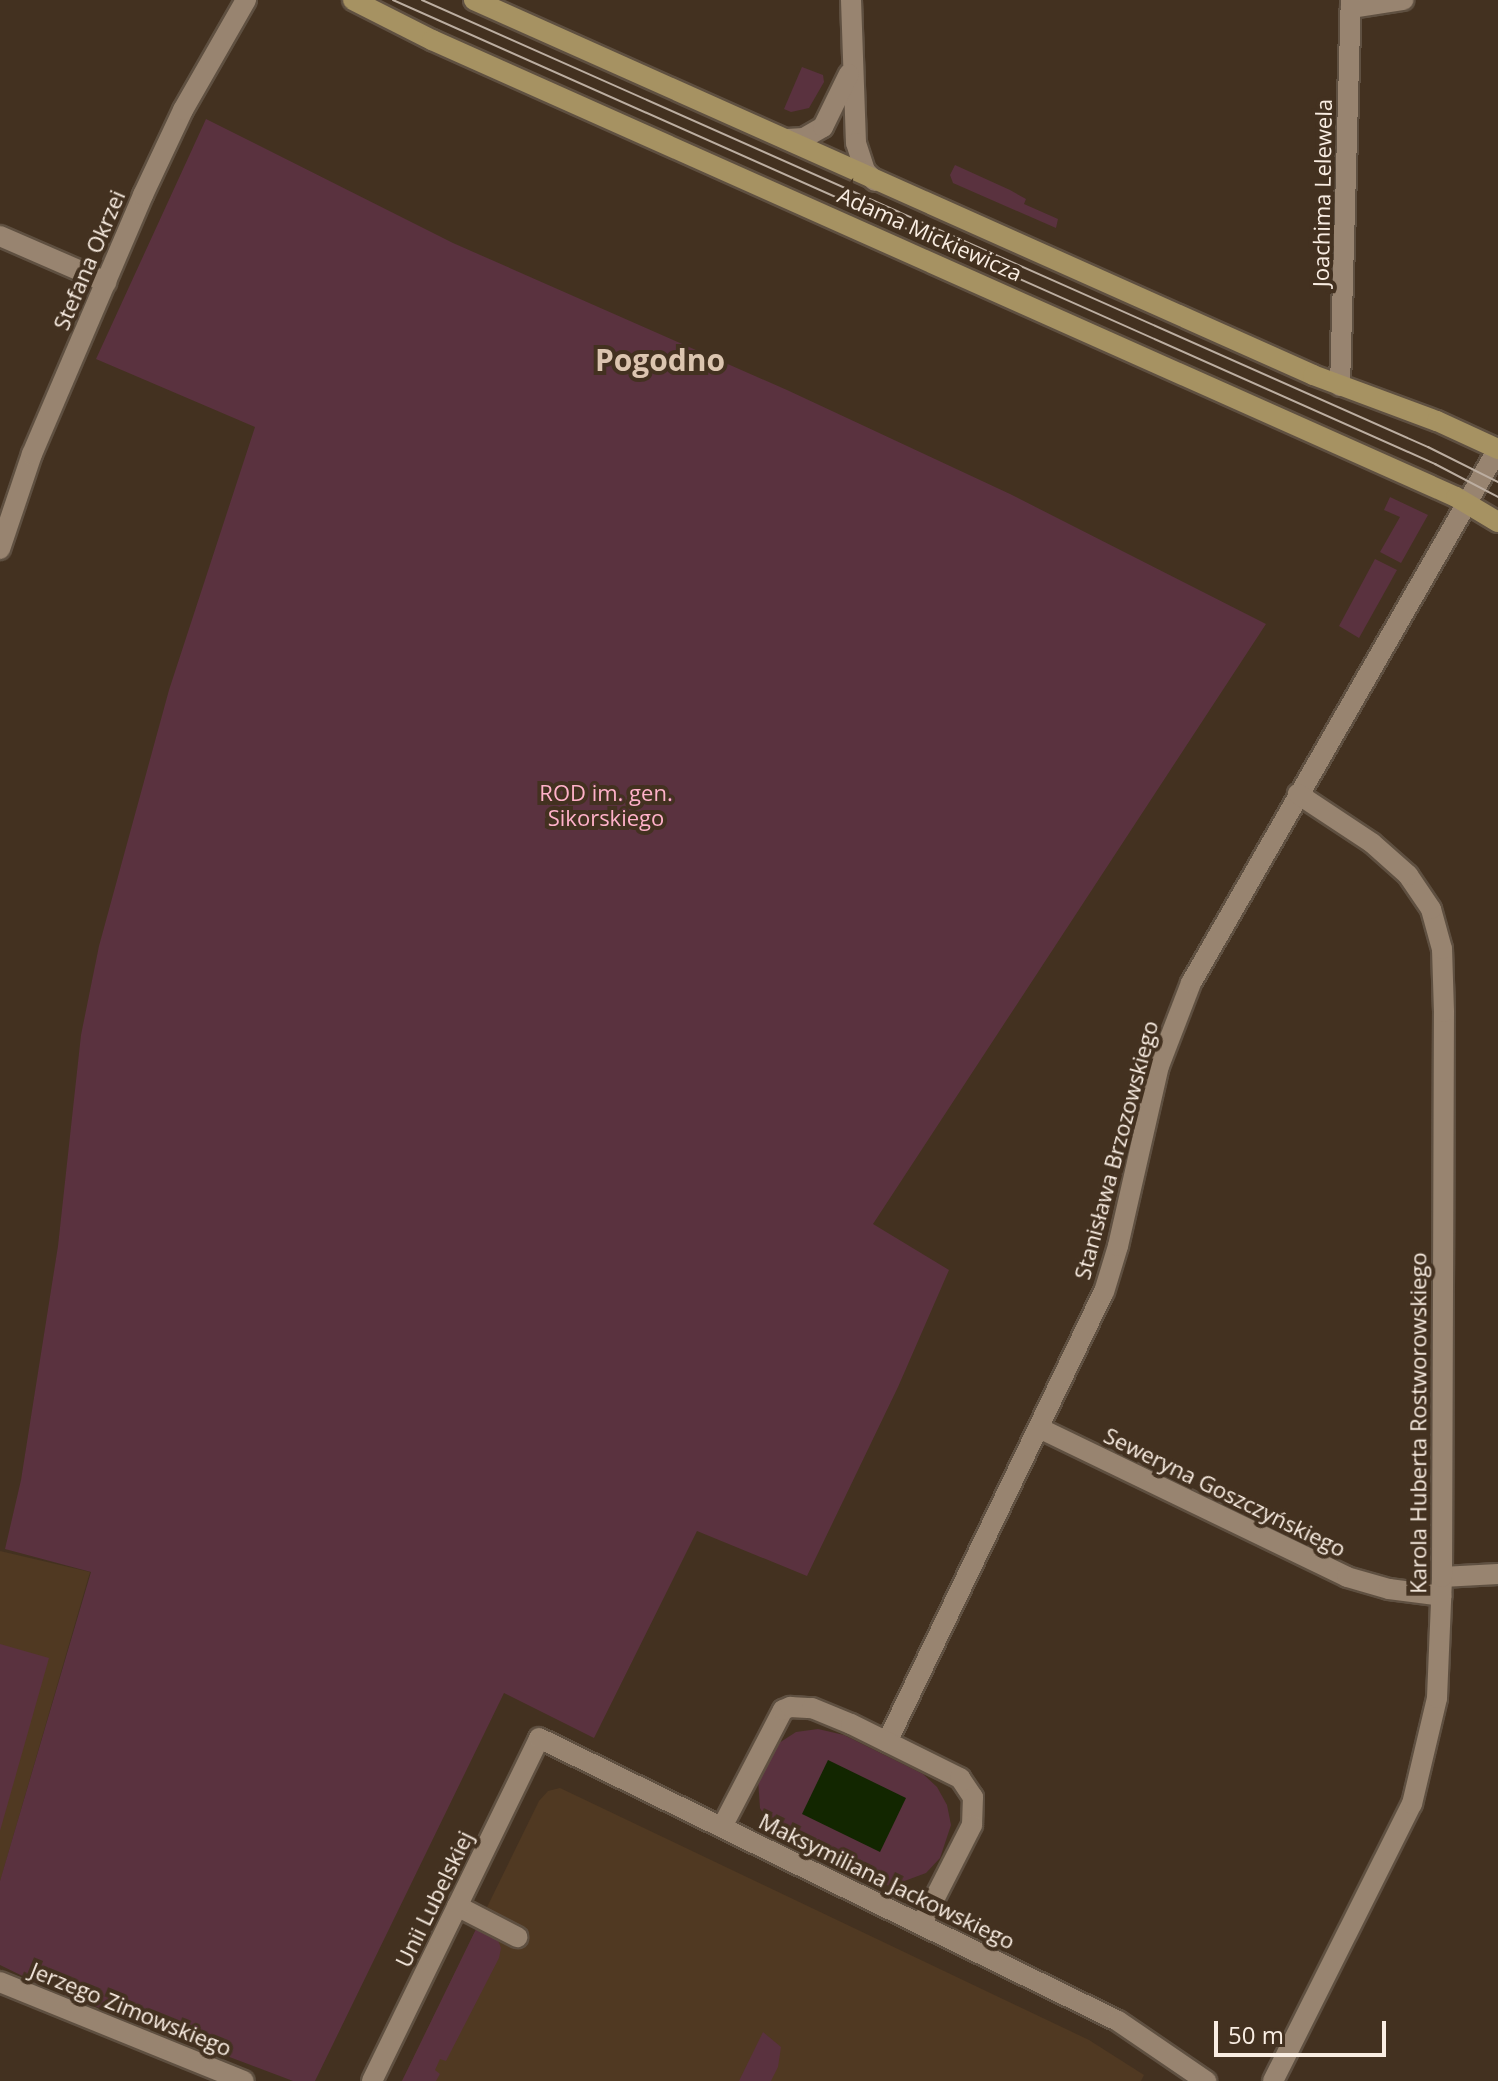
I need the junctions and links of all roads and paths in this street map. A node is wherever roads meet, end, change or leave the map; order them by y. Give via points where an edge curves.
1 (246, 0) edge
2 (353, 0) edge
3 (474, 0) edge
4 (851, 0) edge
5 (1403, 0) edge
6 (1351, 4) edge
7 (377, 6) edge
8 (851, 63) junction
9 (787, 139) junction
10 (875, 181) junction
11 (0, 236) edge
12 (106, 282) junction
13 (1340, 386) junction
14 (1498, 449) edge
15 (1466, 503) junction
16 (1498, 522) edge
17 (0, 549) edge
18 (1298, 794) junction
19 (1039, 1428) junction
20 (1498, 1574) edge
21 (1442, 1586) junction
22 (539, 1738) joint
23 (887, 1742) junction
24 (722, 1827) junction
25 (457, 1906) junction
26 (922, 1923) junction
27 (517, 1937) dead end
28 (0, 1982) edge
29 (244, 2081) edge
30 (372, 2081) edge
31 (1206, 2081) edge
32 (1273, 2081) edge

1 - 12 street, Stefana Okrzei via 183,110
2 - 7 street, Adama Mickiewicza
3 - 9 street, Adama Mickiewicza
4 - 8 street
5 - 6 street
6 - 13 street, Joachima Lelewela
7 - 15 street, Adama Mickiewicza
8 - 9 street via 844,90 823,127 804,138
8 - 10 street via 858,156
9 - 10 street, Adama Mickiewicza
10 - 13 street, Adama Mickiewicza
11 - 12 street
12 - 17 street, Stefana Okrzei via 32,454
13 - 14 street, Adama Mickiewicza
14 - 15 street, Adama Mickiewicza
15 - 16 street, Adama Mickiewicza
15 - 18 street, Stanisława Brzozowskiego
18 - 19 street, Stanisława Brzozowskiego via 1179,1008 1159,1066 1108,1281
18 - 21 street, Karola Huberta Rostworowskiego via 1372,843 1408,875 1431,909 1442,949
19 - 21 street, Seweryna Goszczyńskiego via 1347,1577 1389,1589
19 - 23 street, Stanisława Brzozowskiego
20 - 21 street, Seweryna Goszczyńskiego
21 - 32 street, Karola Huberta Rostworowskiego via 1437,1698 1412,1804
22 - 24 street, Maksymiliana Jackowskiego
22 - 25 street, Unii Lubelskiej
23 - 24 street via 812,1708 783,1710
23 - 26 street via 960,1778 973,1797 972,1825
24 - 26 street, Maksymiliana Jackowskiego
25 - 27 street
25 - 30 street, Unii Lubelskiej
26 - 31 street, Maksymiliana Jackowskiego via 1118,2021
28 - 29 street, Jerzego Zimowskiego

